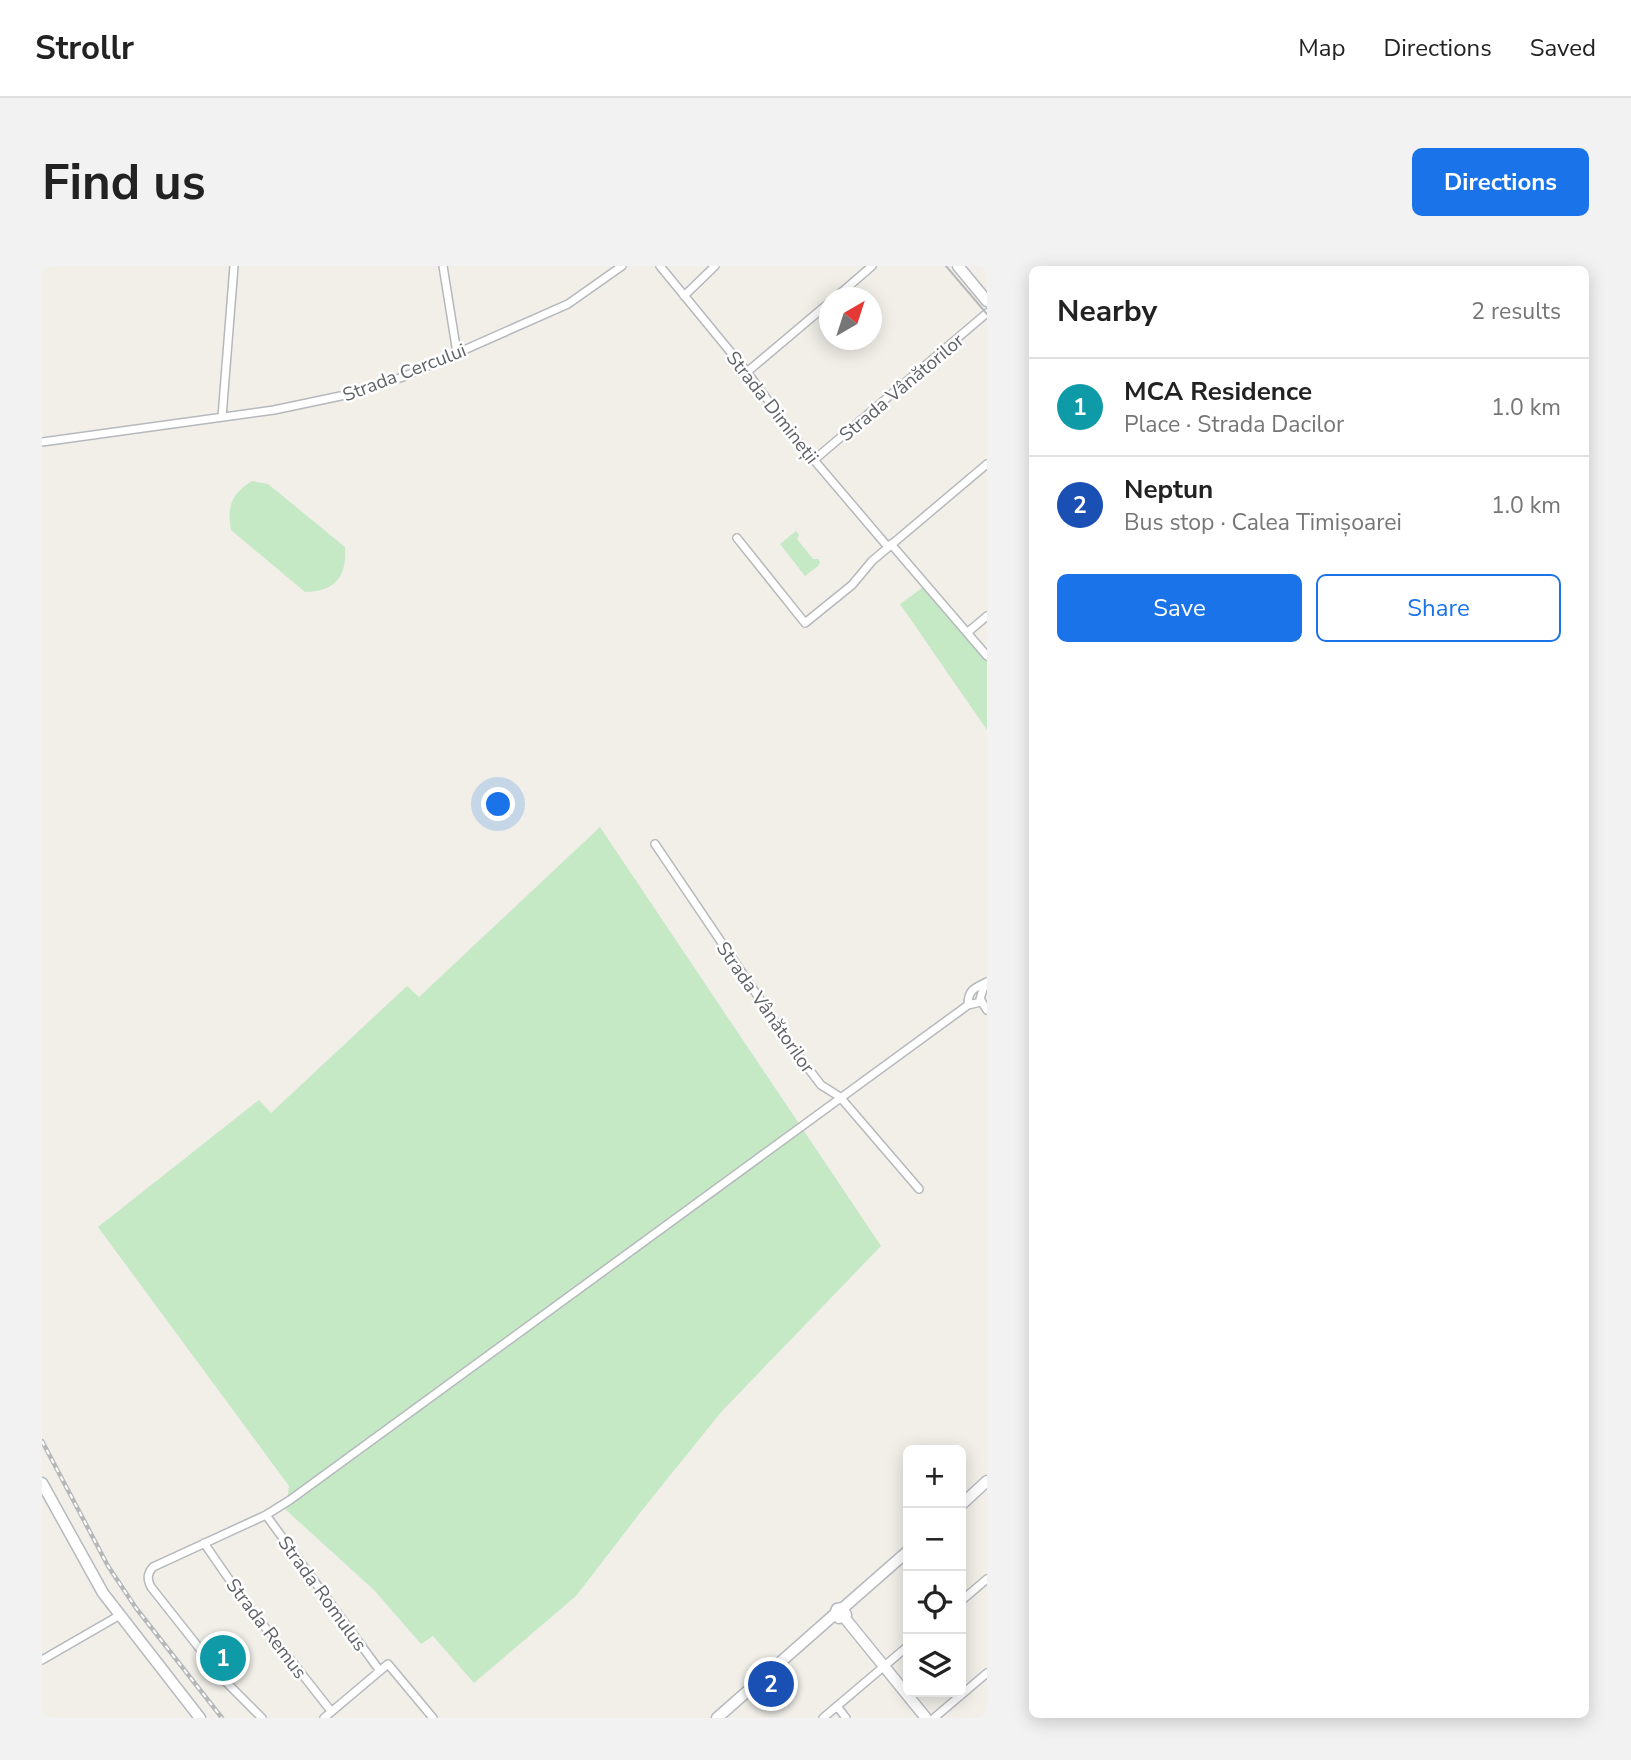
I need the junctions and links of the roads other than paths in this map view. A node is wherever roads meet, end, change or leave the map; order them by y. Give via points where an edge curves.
1 (234, 266) edge
2 (443, 266) edge
3 (622, 266) edge
4 (660, 266) edge
5 (715, 266) edge
6 (872, 266) edge
7 (958, 266) edge
8 (848, 287) edge
9 (684, 296) junction
10 (987, 301) edge
11 (819, 311) edge
12 (987, 313) edge
13 (457, 353) junction
14 (747, 372) junction
15 (222, 417) junction
16 (42, 442) edge
17 (814, 460) junction
18 (987, 464) edge
19 (737, 538) dead end
20 (890, 546) junction
21 (987, 616) edge
22 (968, 632) junction
23 (987, 656) edge
24 (655, 844) dead end
25 (986, 983) edge
26 (981, 1002) junction
27 (968, 1005) junction
28 (987, 1010) edge
29 (841, 1097) junction
30 (919, 1189) dead end
31 (987, 1481) edge
32 (42, 1483) edge
33 (987, 1489) edge
34 (966, 1500) edge
35 (966, 1508) edge
36 (266, 1515) junction
37 (204, 1543) junction
38 (903, 1556) edge
39 (903, 1563) edge
40 (987, 1578) edge
41 (966, 1597) edge
42 (842, 1614) junction
43 (120, 1615) junction
44 (903, 1650) edge
45 (42, 1660) edge
46 (884, 1667) junction
47 (380, 1671) junction
48 (984, 1676) edge
49 (987, 1685) edge
50 (837, 1706) junction
51 (331, 1711) junction
52 (200, 1718) edge
53 (262, 1718) edge
54 (324, 1718) edge
55 (433, 1718) edge
56 (717, 1718) edge
57 (726, 1718) edge
58 (823, 1718) edge
59 (846, 1718) edge
60 (926, 1718) edge
61 (934, 1718) edge

1 - 15 street
2 - 13 street
3 - 13 street, Strada Cercului via 568,304
4 - 9 street, Strada Dimineții
5 - 9 street
6 - 8 street
7 - 10 main road
9 - 14 street, Strada Dimineții
11 - 14 street
12 - 17 street, Strada Vânătorilor
13 - 15 street, Strada Cercului via 350,394
14 - 17 street, Strada Dimineții
15 - 16 street, Strada Cercului
17 - 20 street, Strada Dimineții
18 - 20 street
19 - 20 street via 805,623 846,591
20 - 22 street, Strada Dimineții
21 - 22 street
22 - 23 street, Strada Dimineții
24 - 29 street, Strada Vânătorilor via 795,1051 821,1085
25 - 26 street
25 - 27 street via 972,989
26 - 27 street
26 - 28 street
27 - 29 street
29 - 30 street, Strada Vânătorilor
29 - 36 street
31 - 34 main road
32 - 43 main road via 91,1573
33 - 35 main road
36 - 37 street
36 - 47 street, Strada Romulus
37 - 51 street, Strada Remus
37 - 53 street via 159,1563 148,1573 148,1580 226,1682
38 - 42 main road
39 - 42 main road
40 - 41 street
42 - 46 main road
42 - 56 main road
42 - 57 main road
43 - 45 street
43 - 52 main road
44 - 46 street
46 - 50 street
46 - 60 main road
47 - 51 street
47 - 55 street via 388,1664
48 - 49 street
48 - 61 street
50 - 58 street
50 - 59 street
51 - 54 street

